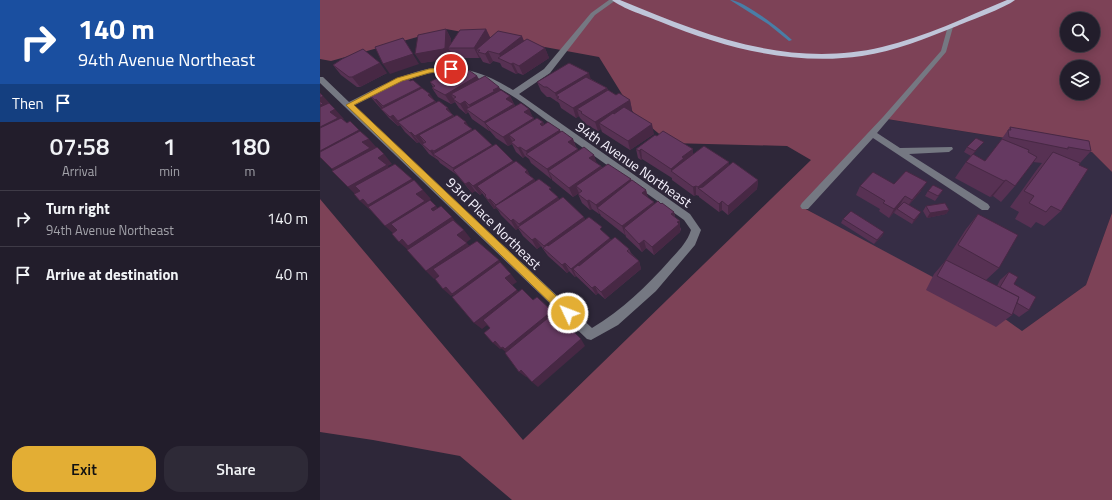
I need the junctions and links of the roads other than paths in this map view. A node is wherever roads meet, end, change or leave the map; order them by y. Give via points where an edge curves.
1 (614, 0) edge
2 (1012, 0) edge
3 (950, 27) junction
4 (320, 79) edge
5 (513, 94) junction
6 (349, 105) junction
7 (872, 134) junction
8 (949, 150) dead end
9 (899, 151) junction
10 (805, 206) dead end
11 (985, 206) dead end
12 (652, 288) joint

1 - 3 main road via 722,41 767,51 805,55 842,56 883,49
1 - 5 street via 593,14 547,71
2 - 3 main road
3 - 7 street via 944,51
4 - 6 street, 93rd Place Northeast
5 - 6 street, 94th Avenue Northeast via 479,75 451,69 429,71 400,80
5 - 12 street, 94th Avenue Northeast via 687,216 696,230 692,242
6 - 12 street, 93rd Place Northeast via 591,335 614,321
7 - 9 street
7 - 10 street
8 - 9 street
9 - 11 street

